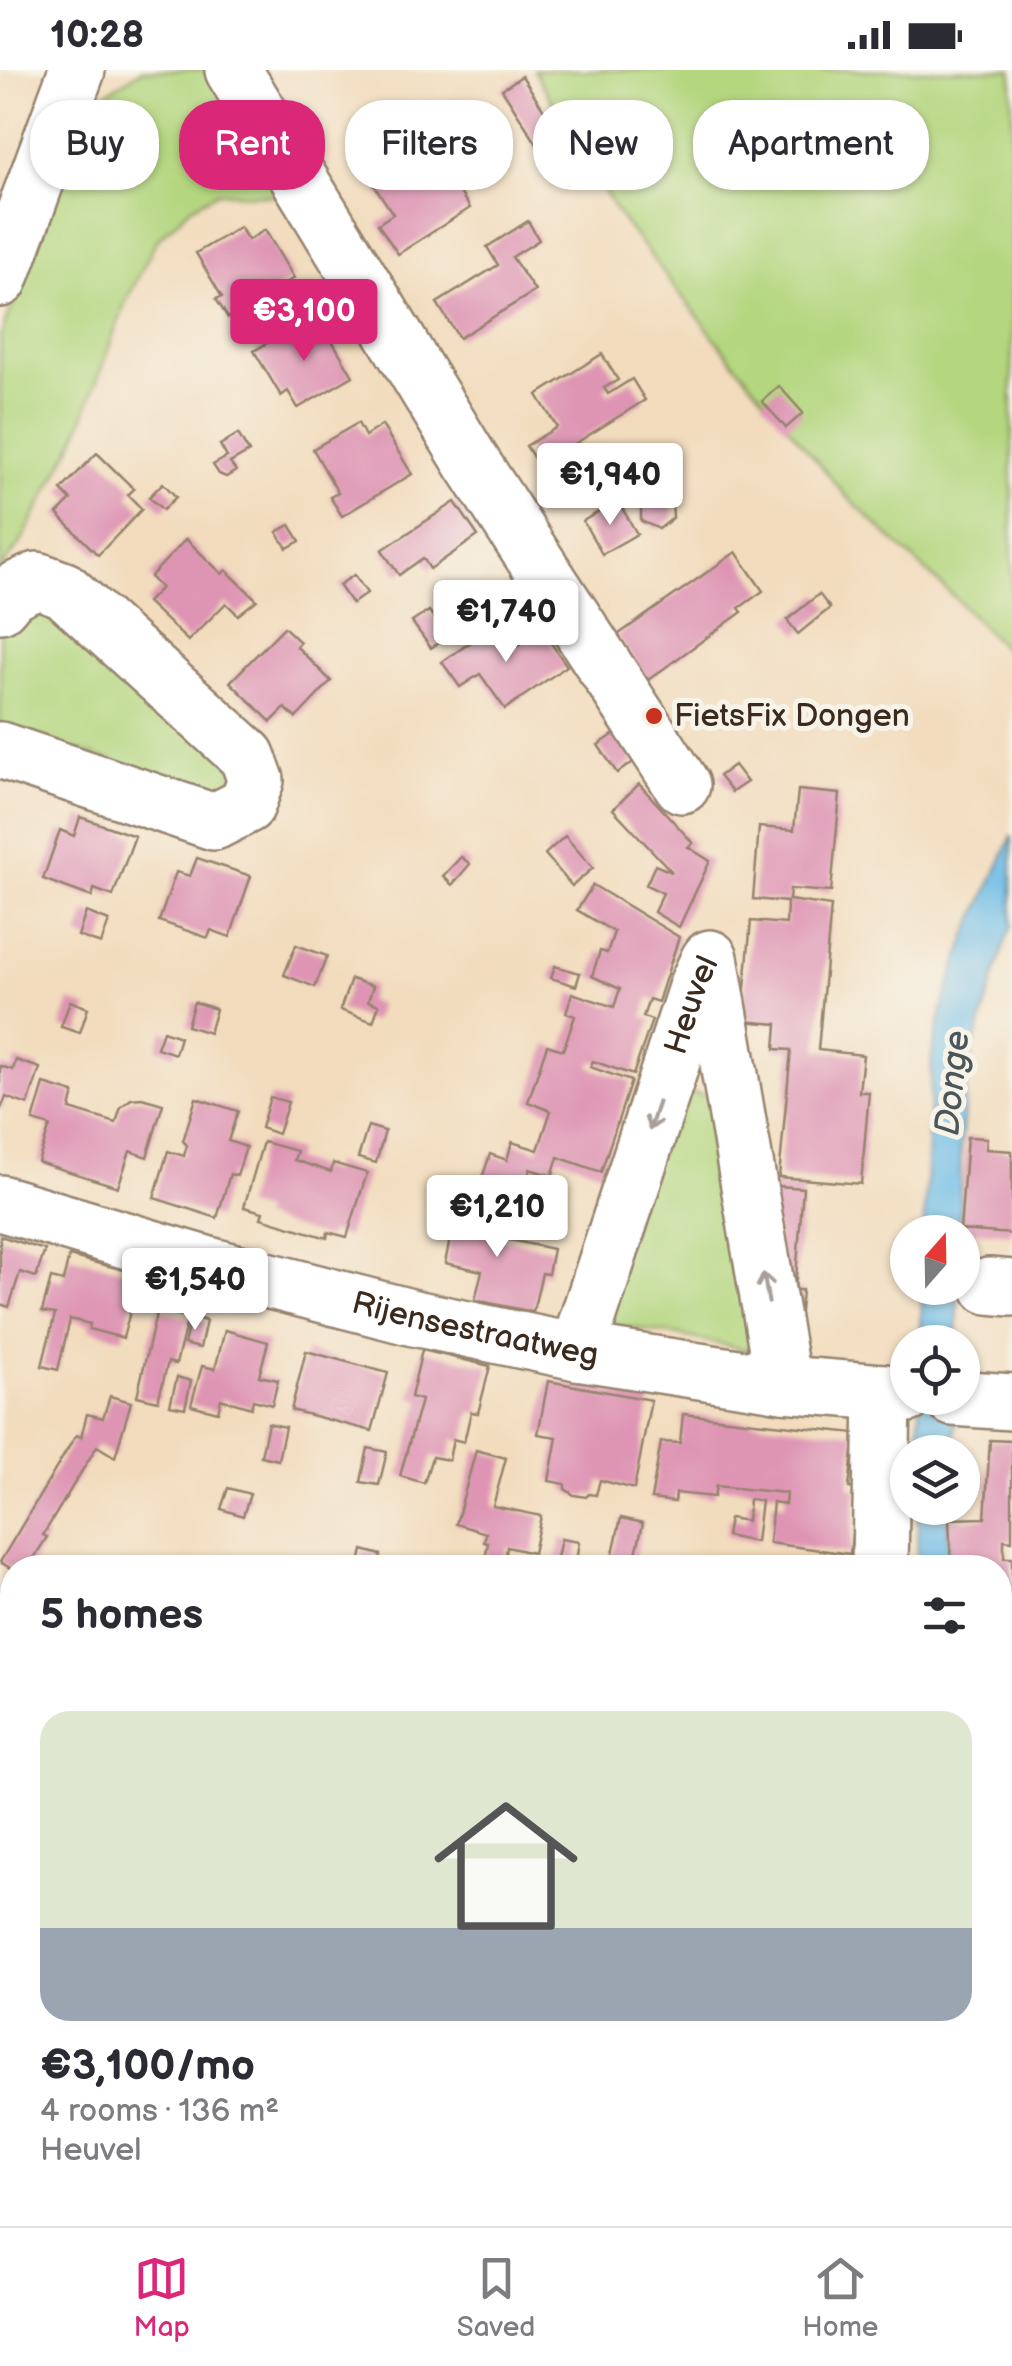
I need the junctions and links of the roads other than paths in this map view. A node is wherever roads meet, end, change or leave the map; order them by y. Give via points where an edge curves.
1 (77, 70) edge
2 (233, 70) edge
3 (0, 278) edge
4 (0, 604) edge
5 (0, 750) edge
6 (682, 785) dead end
7 (0, 1204) edge
8 (577, 1352) junction
9 (783, 1384) junction
10 (890, 1393) edge
11 (893, 1415) edge
12 (881, 1555) edge

1 - 3 street
2 - 6 street via 471,461
4 - 5 street via 37,580 64,590 247,756 256,780 247,806 214,822
7 - 8 street, Rijensestraatweg via 396,1314
8 - 9 street, Rijensestraatweg
9 -> 8 street, Heuvel via 710,958
9 - 10 street, Rijensestraatweg
11 - 12 street

